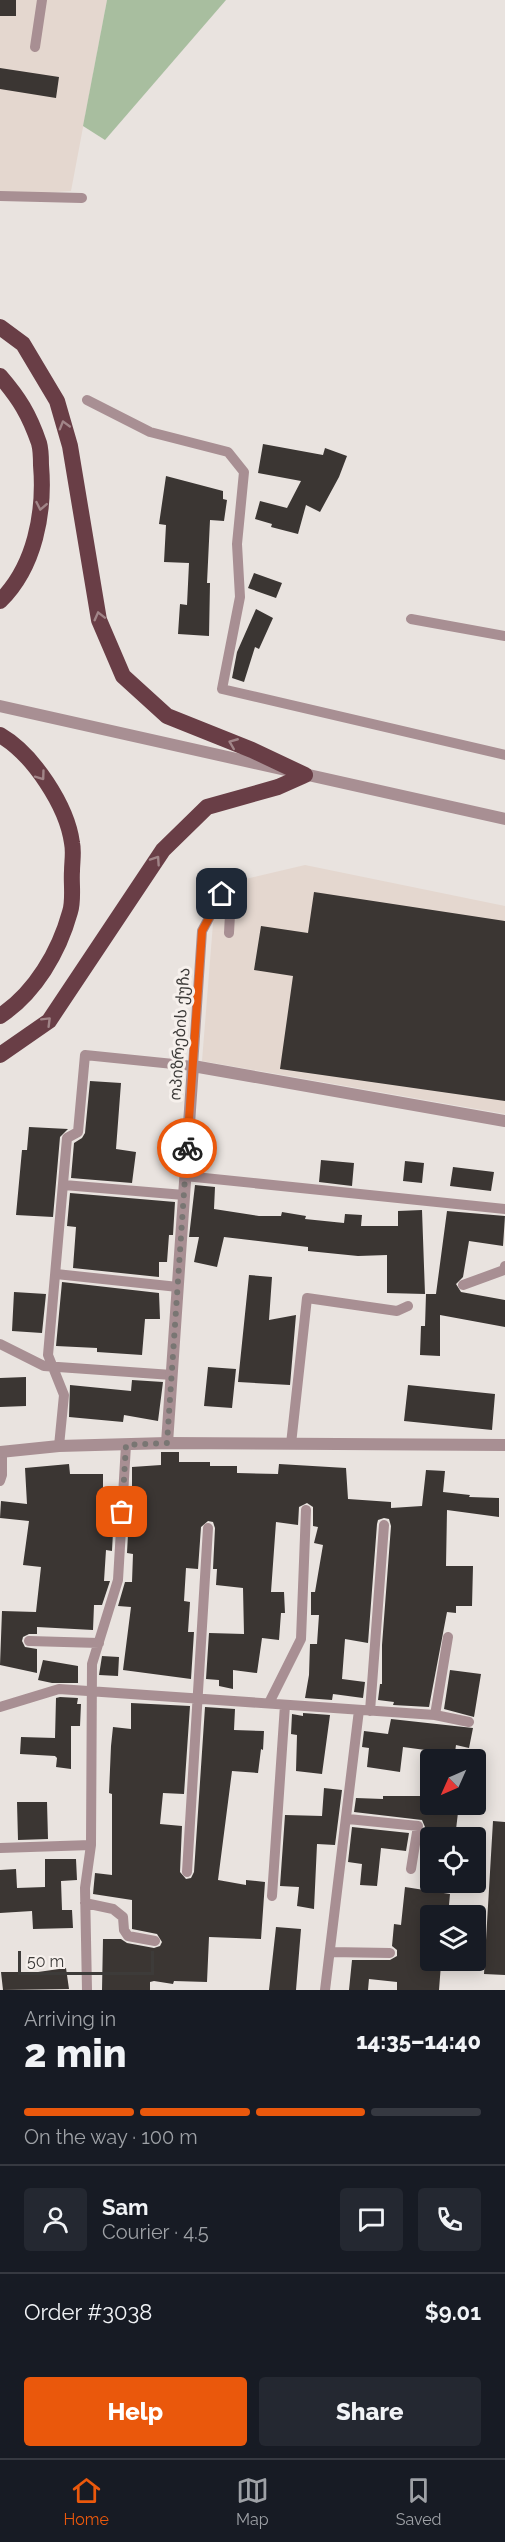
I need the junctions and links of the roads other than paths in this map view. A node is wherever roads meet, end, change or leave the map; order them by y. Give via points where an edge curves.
1 (42, 0) edge
2 (35, 47) dead end
3 (0, 196) edge
4 (81, 198) dead end
5 (0, 327) edge
6 (0, 376) edge
7 (87, 400) dead end
8 (0, 601) edge
9 (411, 619) dead end
10 (505, 636) edge
11 (0, 706) edge
12 (0, 735) edge
13 (505, 755) edge
14 (305, 775) junction
15 (505, 819) edge
16 (229, 933) dead end
17 (0, 1016) edge
18 (0, 1055) edge
19 (193, 1066) junction
20 (505, 1121) edge
21 (185, 1176) junction
22 (63, 1185) junction
23 (184, 1195) junction
24 (505, 1209) edge
25 (505, 1266) edge
26 (56, 1274) junction
27 (463, 1285) dead end
28 (178, 1287) junction
29 (408, 1306) dead end
30 (0, 1344) edge
31 (54, 1366) junction
32 (172, 1375) junction
33 (167, 1443) junction
34 (291, 1443) junction
35 (126, 1445) junction
36 (505, 1445) edge
37 (59, 1446) junction
38 (1, 1452) edge
39 (0, 1481) edge
40 (306, 1510) dead end
41 (384, 1525) dead end
42 (208, 1528) dead end
43 (448, 1637) dead end
44 (29, 1641) dead end
45 (99, 1643) junction
46 (92, 1692) junction
47 (197, 1698) junction
48 (269, 1704) junction
49 (285, 1705) junction
50 (0, 1707) edge
51 (364, 1711) junction
52 (435, 1715) junction
53 (469, 1722) dead end
54 (348, 1819) junction
55 (91, 1845) junction
56 (0, 1848) edge
57 (411, 1869) dead end
58 (187, 1872) dead end
59 (272, 1896) dead end
60 (85, 1903) junction
61 (155, 1941) dead end
62 (330, 1952) junction
63 (390, 1953) dead end
64 (87, 1990) edge
65 (325, 1990) edge

1 - 2 lane
3 - 4 lane
14 -> 5 highway via 166,716 123,676 99,620 70,446 57,401 23,344
6 -> 8 highway via 22,402 39,445 44,493 33,546 18,579
7 - 13 lane via 150,432 228,452 244,472 237,544 240,597 222,689
9 - 10 lane
11 - 14 street
12 -> 17 highway via 44,778 72,843 71,910 47,968 13,1008
14 - 15 street
18 -> 14 highway via 49,1022 163,850 207,807 278,787
16 - 19 lane, ოპიზრების ქუჩა via 231,896 222,894 202,931
19 - 20 street
19 - 21 street, ოპიზრების ქუჩა
19 - 22 lane via 84,1055 78,1132 67,1138
21 - 23 street, ოპიზრების ქუჩა
21 - 24 lane
22 - 23 lane
22 - 26 lane
23 - 28 street, ოპიზრების ქუჩა
25 - 27 lane via 504,1270
26 - 28 lane
26 - 31 lane via 48,1355
28 - 32 street, ოპიზრების ქუჩა
29 - 34 lane via 397,1311 307,1298
30 - 31 lane via 44,1366
31 - 32 lane
31 - 37 lane via 64,1395
32 - 33 street, ოპიზრების ქუჩა
33 - 34 street
33 - 35 street
34 - 36 street
35 - 37 street
35 - 45 lane via 118,1580
37 - 38 street
38 - 39 lane
40 - 48 lane via 301,1639
41 - 51 lane
42 - 47 lane
43 - 52 lane
44 - 45 lane
45 - 46 lane via 92,1664
46 - 47 lane
46 - 50 lane via 59,1689
46 - 55 lane
47 - 48 lane
47 - 58 lane
48 - 49 lane
49 - 51 lane
49 - 59 lane
51 - 52 lane
51 - 54 lane
52 - 53 lane
54 - 57 lane via 418,1826
54 - 62 lane
55 - 56 lane
55 - 60 lane
60 - 61 lane via 113,1909 123,1917 128,1936
60 - 64 lane
62 - 63 lane
62 - 65 lane

